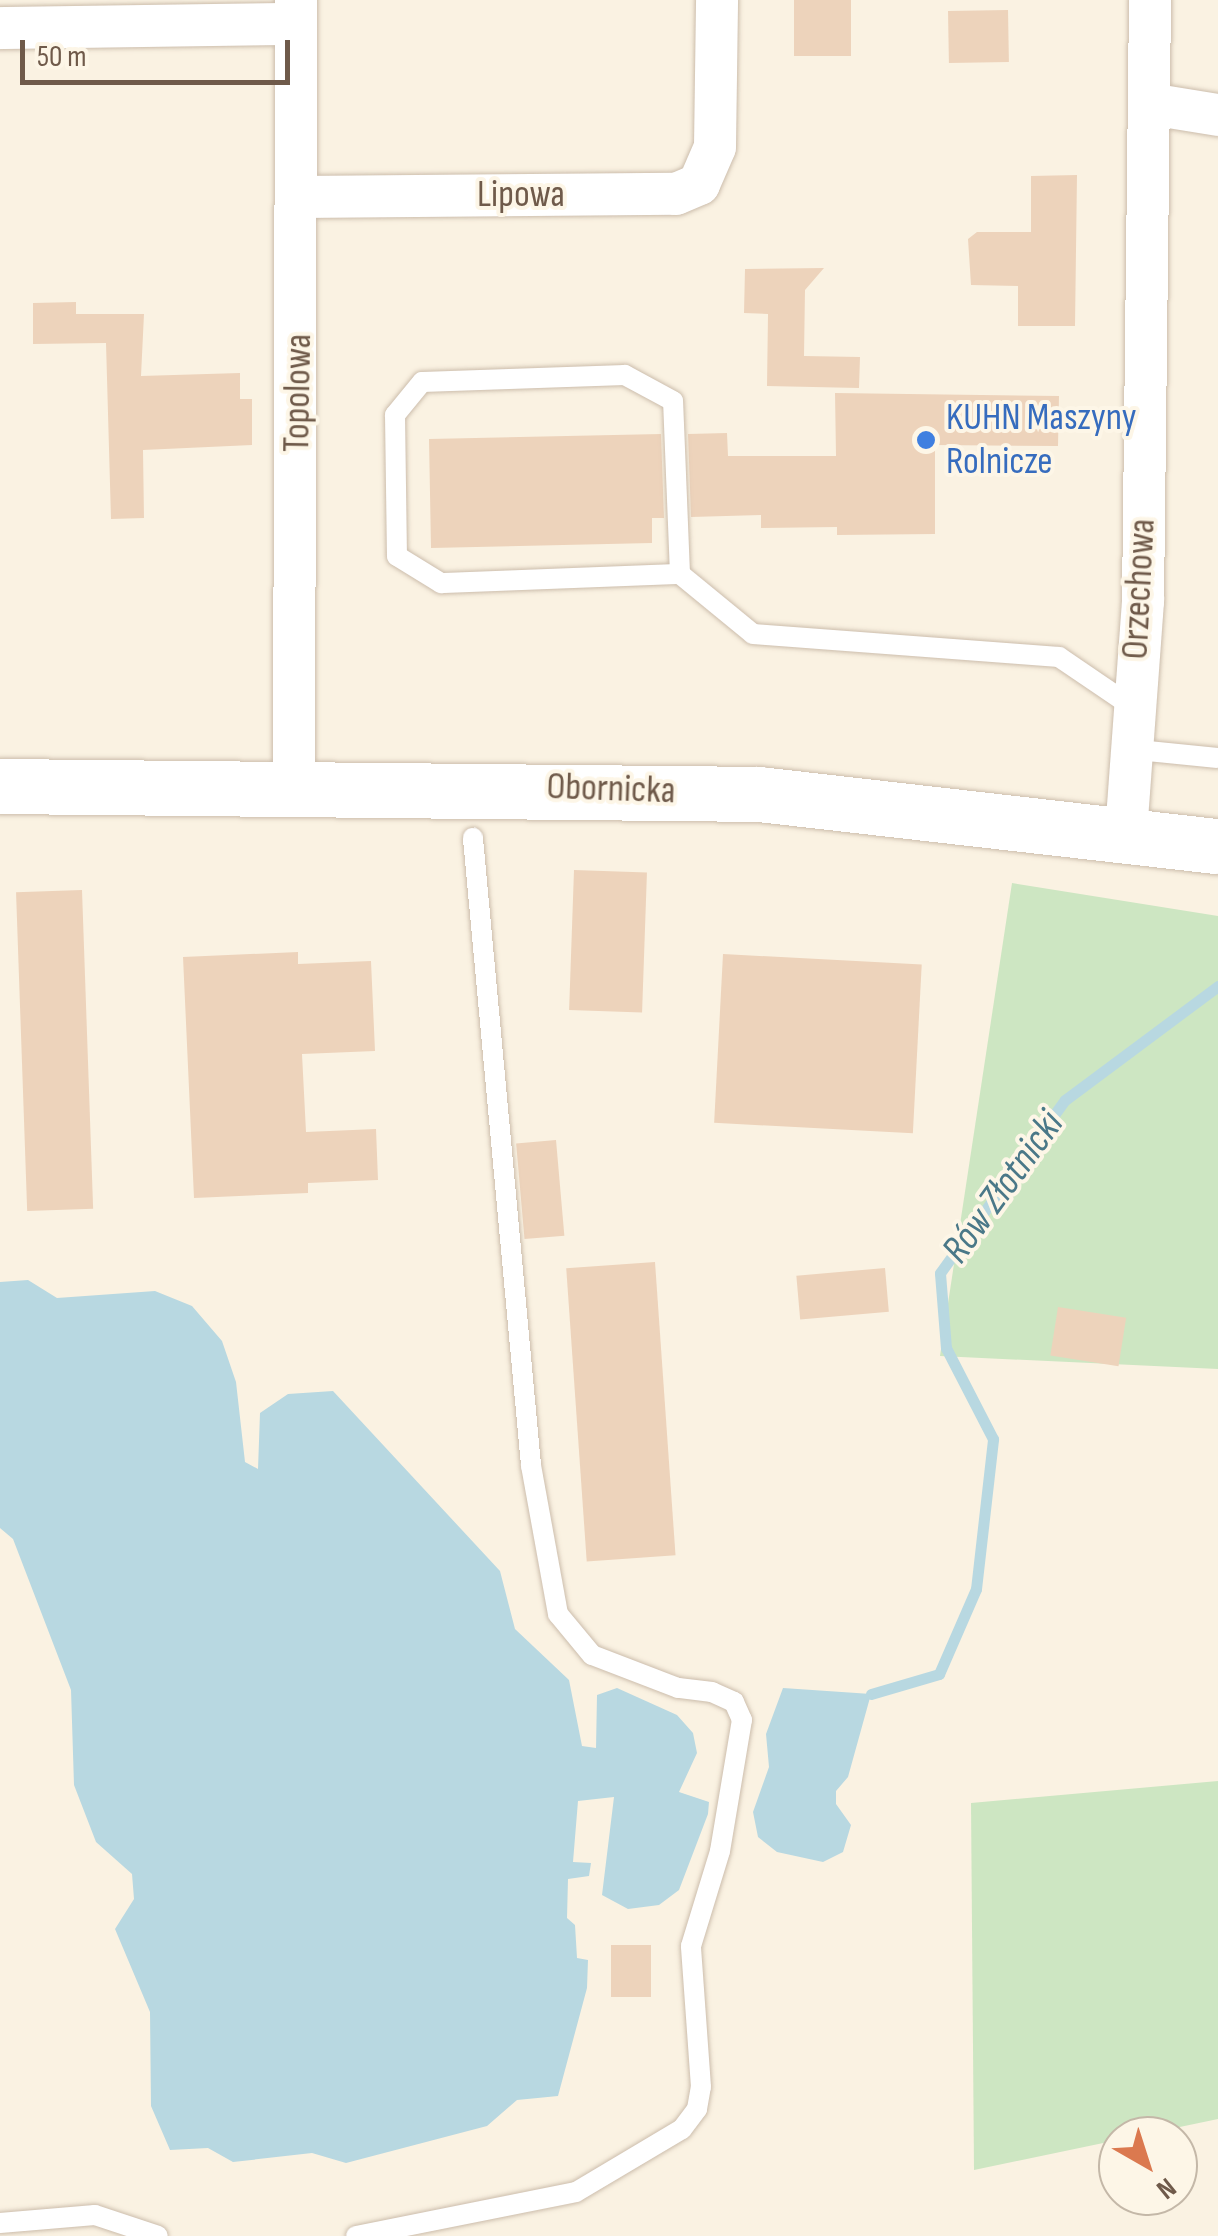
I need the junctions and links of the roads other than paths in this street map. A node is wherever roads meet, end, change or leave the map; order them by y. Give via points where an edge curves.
1 (717, 0) edge
2 (1150, 0) edge
3 (296, 12) edge
4 (0, 28) edge
5 (1150, 104) junction
6 (1218, 115) edge
7 (300, 196) junction
8 (680, 574) junction
9 (1131, 706) junction
10 (1128, 749) junction
11 (1218, 758) edge
12 (0, 786) edge
13 (294, 786) junction
14 (1126, 833) junction
15 (473, 838) dead end
16 (1218, 846) edge
17 (0, 2224) edge
18 (158, 2236) edge
19 (356, 2236) edge

1 - 7 street, Lipowa via 715,147 699,184 676,194
2 - 5 street, Orzechowa
3 - 4 street
3 - 7 street, Topolowa
5 - 6 street
5 - 9 street, Orzechowa via 1143,239 1143,600
7 - 13 street, Topolowa
8 - 8 lane via 673,401 626,375 422,382 395,416 397,556 441,583
8 - 9 lane via 754,634 1059,657
9 - 10 street, Orzechowa
10 - 11 lane
10 - 14 street, Orzechowa
12 - 13 main road, Obornicka
13 - 14 main road, Obornicka via 759,794
14 - 16 main road, Obornicka
15 - 19 lane via 531,1465 558,1614 592,1656 678,1688 712,1692 734,1702 742,1720 720,1852 691,1946 697,2109 682,2129 576,2192
17 - 18 lane via 95,2215

